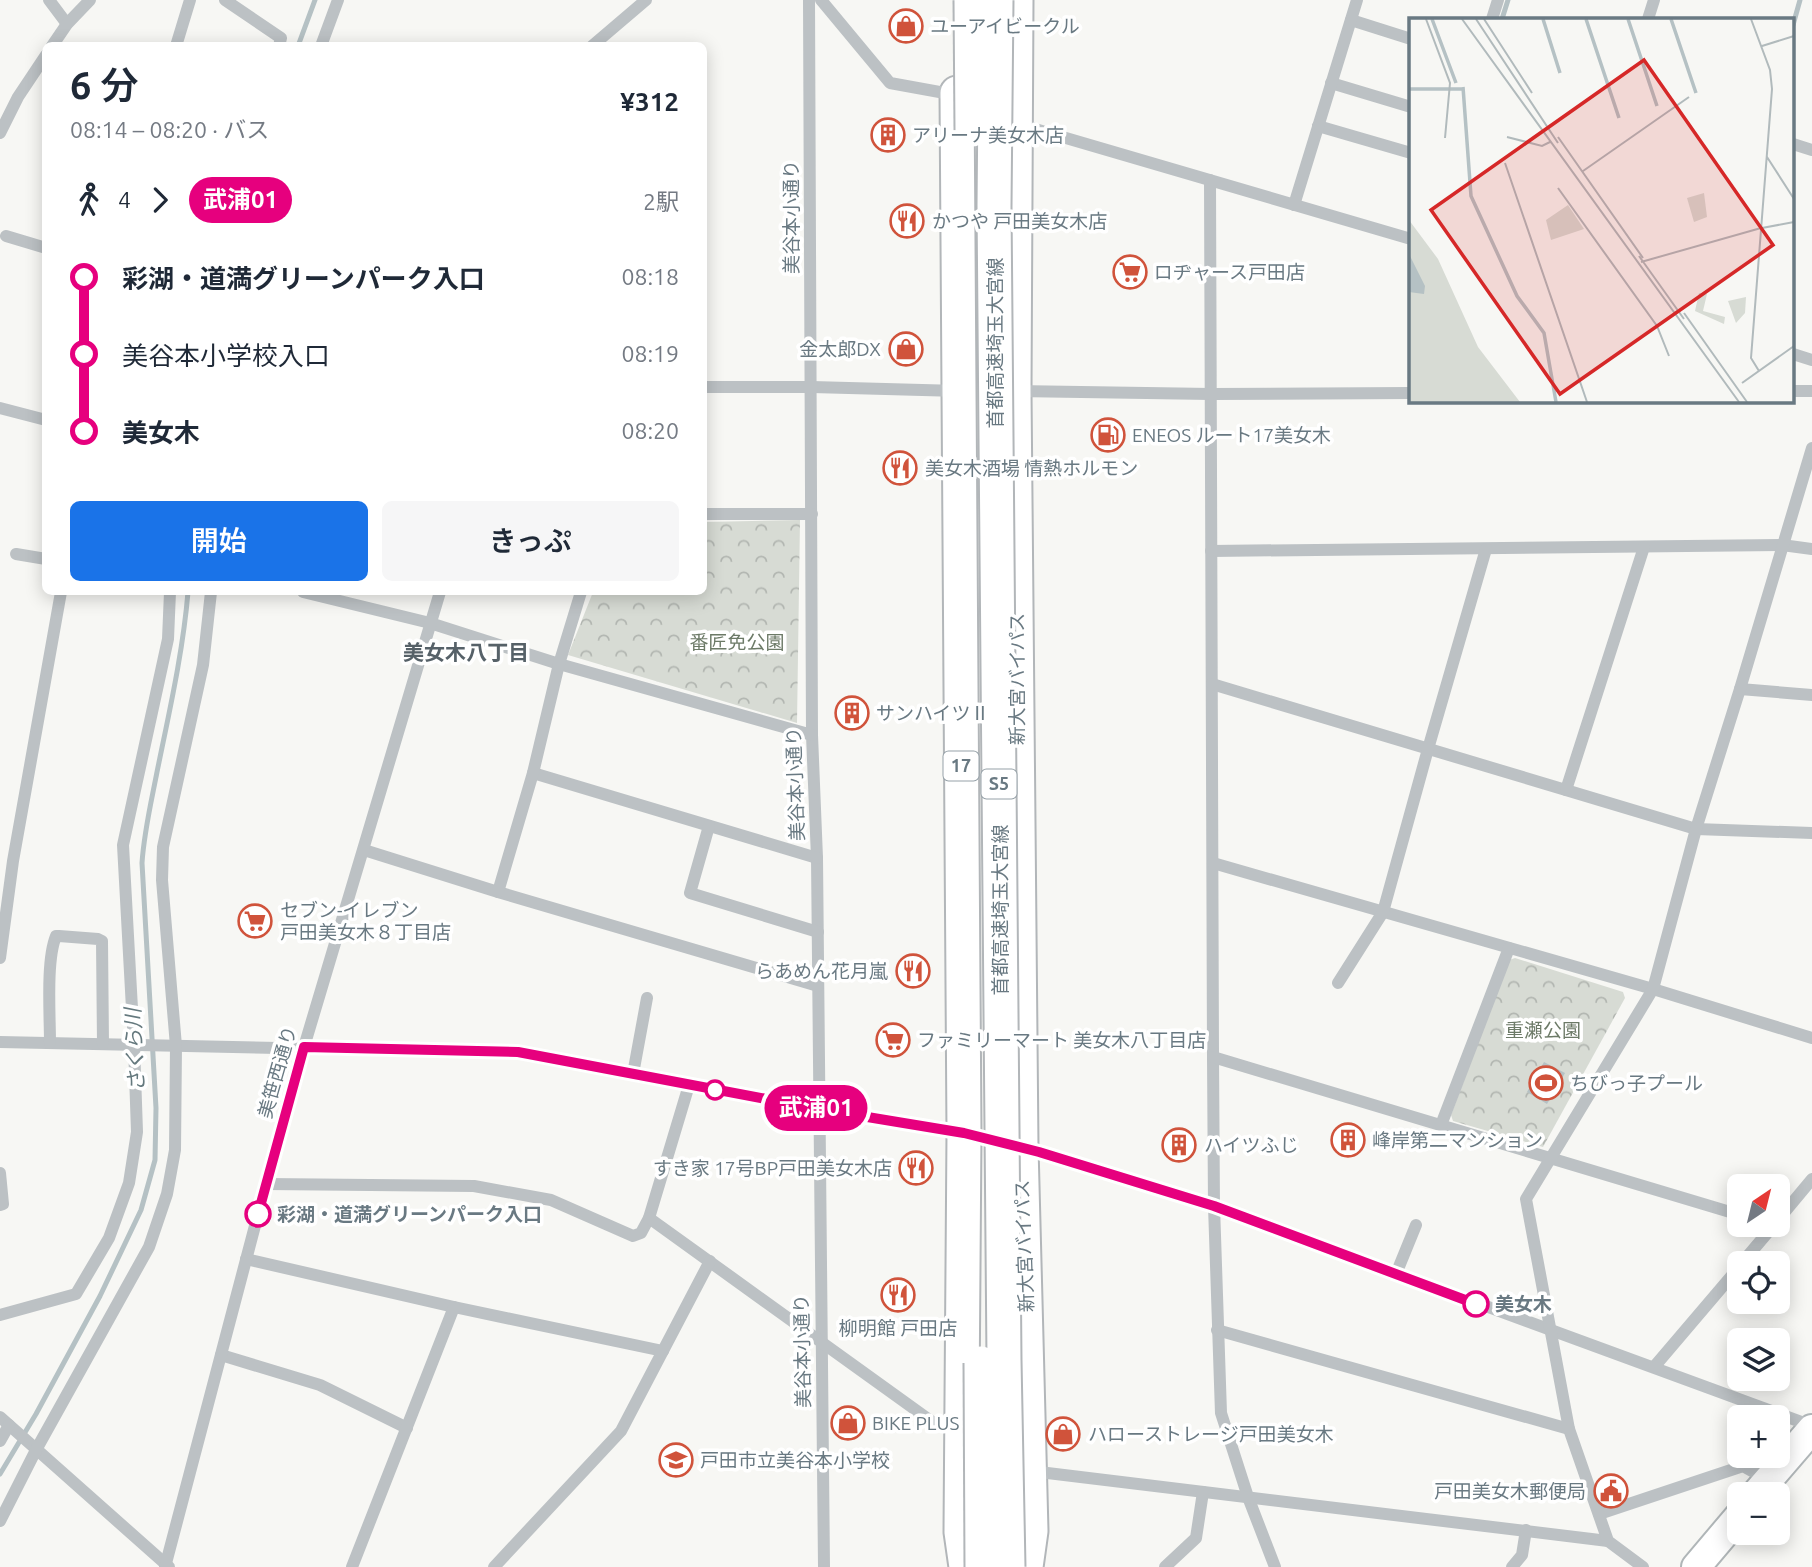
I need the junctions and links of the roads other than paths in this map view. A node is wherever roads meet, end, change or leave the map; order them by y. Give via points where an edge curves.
1 (49, 0) edge
2 (90, 0) edge
3 (190, 0) edge
4 (225, 0) edge
5 (338, 0) edge
6 (646, 0) edge
7 (809, 0) edge
8 (821, 0) edge
9 (955, 0) edge
10 (971, 0) edge
11 (996, 0) edge
12 (1016, 0) edge
13 (1357, 0) edge
14 (1498, 0) edge
15 (1492, 18) edge
16 (1351, 20) junction
17 (67, 24) junction
18 (1409, 37) edge
19 (606, 39) edge
20 (55, 42) edge
21 (177, 42) edge
22 (280, 42) edge
23 (322, 42) edge
24 (42, 61) edge
25 (1331, 83) junction
26 (957, 96) junction
27 (1409, 106) edge
28 (1015, 123) junction
29 (1318, 126) junction
30 (0, 133) edge
31 (1794, 144) edge
32 (1812, 150) edge
33 (1409, 152) edge
34 (1210, 180) junction
35 (1294, 205) junction
36 (6, 236) dead end
37 (1409, 238) edge
38 (42, 247) edge
39 (1794, 354) edge
40 (1812, 360) edge
41 (707, 387) edge
42 (812, 387) junction
43 (960, 391) junction
44 (1014, 391) junction
45 (1794, 391) edge
46 (1812, 391) edge
47 (1409, 393) edge
48 (1211, 394) junction
49 (0, 408) edge
50 (42, 419) edge
51 (1812, 448) edge
52 (707, 514) edge
53 (812, 514) junction
54 (1782, 545) junction
55 (1644, 547) junction
56 (1486, 548) junction
57 (1812, 549) edge
58 (1211, 551) junction
59 (16, 554) dead end
60 (42, 558) edge
61 (60, 595) edge
62 (170, 595) edge
63 (211, 595) edge
64 (318, 595) edge
65 (439, 595) edge
66 (580, 595) edge
67 (430, 623) junction
68 (559, 664) junction
69 (1212, 684) junction
70 (1740, 689) junction
71 (1812, 695) edge
72 (812, 735) junction
73 (1428, 748) junction
74 (533, 773) junction
75 (1566, 790) junction
76 (709, 826) junction
77 (1696, 829) junction
78 (1812, 833) edge
79 (364, 850) junction
80 (817, 858) junction
81 (1213, 863) junction
82 (498, 892) junction
83 (1383, 912) junction
84 (818, 932) junction
85 (1509, 948) junction
86 (0, 958) edge
87 (1338, 983) dead end
88 (818, 986) junction
89 (1653, 989) junction
90 (647, 998) dead end
91 (1812, 1038) edge
92 (0, 1042) edge
93 (50, 1043) junction
94 (103, 1044) junction
95 (136, 1045) junction
96 (169, 1045) junction
97 (304, 1047) junction
98 (1213, 1057) junction
99 (634, 1074) junction
100 (689, 1085) junction
101 (819, 1109) junction
102 (1441, 1125) junction
103 (964, 1133) junction
104 (1021, 1147) junction
105 (1550, 1158) junction
106 (0, 1172) edge
107 (1812, 1179) edge
108 (266, 1184) junction
109 (0, 1205) edge
110 (1214, 1206) junction
111 (1790, 1206) edge
112 (1727, 1211) edge
113 (649, 1218) junction
114 (1416, 1225) dead end
115 (1763, 1237) edge
116 (1752, 1251) edge
117 (246, 1259) junction
118 (710, 1261) junction
119 (1396, 1274) junction
120 (1727, 1280) edge
121 (454, 1307) junction
122 (0, 1315) edge
123 (1217, 1330) junction
124 (1551, 1331) junction
125 (822, 1341) junction
126 (663, 1351) junction
127 (221, 1355) junction
128 (992, 1359) junction
129 (1654, 1367) junction
130 (7, 1424) edge
131 (962, 1425) junction
132 (407, 1428) junction
133 (1812, 1428) edge
134 (1569, 1429) junction
135 (0, 1441) edge
136 (32, 1447) junction
137 (1030, 1471) junction
138 (1757, 1482) edge
139 (1766, 1482) edge
140 (1203, 1492) junction
141 (1248, 1497) junction
142 (1599, 1514) junction
143 (0, 1521) edge
144 (1727, 1530) edge
145 (1031, 1531) junction
146 (1526, 1531) junction
147 (961, 1532) junction
148 (1608, 1541) junction
149 (167, 1566) edge
150 (352, 1567) edge
151 (494, 1567) edge
152 (824, 1567) edge
153 (961, 1567) edge
154 (968, 1567) edge
155 (982, 1567) edge
156 (1008, 1567) edge
157 (1024, 1567) edge
158 (1033, 1567) edge
159 (1165, 1567) edge
160 (1275, 1567) edge
161 (1512, 1567) edge
162 (1643, 1567) edge
163 (1696, 1567) edge

1 - 17 street
2 - 17 street
3 - 21 street
4 - 22 street via 281,38
5 - 23 street
6 - 19 street
7 - 42 street, 美谷本小通り
8 - 26 street via 890,83
9 - 26 highway, 17
10 - 128 highway, 首都高速埼玉大宮線 / S5, bridge
11 - 128 highway, 首都高速埼玉大宮線 / S5, bridge
12 - 28 highway, 新大宮バイパス
13 - 16 street
14 - 15 street
16 - 18 street
16 - 25 street
17 - 20 street
24 - 30 street
25 - 27 street
25 - 29 street
26 - 43 highway, 17
28 - 34 street
28 - 44 highway, 新大宮バイパス
29 - 33 street
29 - 35 street
31 - 32 street
34 - 35 street
34 - 48 street
35 - 37 street
36 - 38 street
39 - 40 street
41 - 42 street
42 - 43 street
42 - 53 street, 美谷本小通り
43 - 103 highway, 17
44 - 48 street
44 - 104 highway, 新大宮バイパス
45 - 46 street
47 - 48 street
48 - 58 street
49 - 50 street
51 - 54 street
52 - 53 street
53 - 72 street, 美谷本小通り
54 - 55 street
54 - 57 street
54 - 70 street
55 - 56 street
55 - 75 street
56 - 58 street
56 - 73 street
58 - 69 street
59 - 60 street
61 - 86 street
62 - 95 street via 168,639 122,845
63 - 96 street via 203,664 163,847
64 - 67 street
65 - 67 street, 美笹西通り
66 - 68 street
67 - 68 street
67 - 79 street, 美笹西通り
68 - 72 street
68 - 74 street
69 - 73 street
69 - 81 street
70 - 71 street
70 - 77 street
72 - 80 street, 美谷本小通り
73 - 75 street
73 - 83 street
74 - 76 street
74 - 82 street
75 - 77 street
76 - 80 street
76 - 84 street via 690,893
77 - 78 street
77 - 89 street
79 - 82 street
79 - 97 street, 美笹西通り
80 - 84 street, 美谷本小通り
81 - 83 street
81 - 98 street
82 - 88 street
83 - 85 street
83 - 87 street
84 - 88 street, 美谷本小通り
85 - 89 street
85 - 102 street
88 - 101 street, 美谷本小通り
89 - 91 street
89 - 105 street
90 - 99 street
92 - 93 street
93 - 94 street
93 - 94 street via 51,958 55,936 59,936 102,941
94 - 95 street
95 - 96 street
95 - 122 street via 137,1132 129,1183 108,1238 76,1294
96 - 97 street
96 - 136 street via 175,1150 158,1224 131,1282
97 - 99 street via 518,1052
97 - 108 street, 美笹西通り
98 - 102 street
98 - 110 street
99 - 100 street
100 - 101 street
100 - 113 street
101 - 103 street
101 - 125 street, 美谷本小通り
102 - 105 street
103 - 104 street
103 - 131 highway, 17
104 - 110 street
104 - 137 highway, 新大宮バイパス
105 - 112 street
105 - 124 street via 1526,1199
106 - 109 street
107 - 111 street
108 - 113 street via 474,1186 551,1200 633,1236 641,1233
108 - 117 street, 美笹西通り
110 - 119 street
110 - 123 street
113 - 118 street
114 - 119 street
115 - 116 street
117 - 121 street
117 - 127 street, 美笹西通り
118 - 125 street
118 - 126 street
119 - 124 street
120 - 129 street
121 - 126 street
121 - 132 street
123 - 134 street
123 - 141 street via 1221,1413
124 - 129 street
124 - 134 street
125 - 131 street via 938,1426
125 - 152 street, 美谷本小通り
126 - 151 street via 621,1431
127 - 132 street via 320,1385
127 - 149 street, 美笹西通り
128 - 154 highway, bridge via 969,1498
128 - 155 highway, 首都高速埼玉大宮線 / S5, bridge
128 - 156 highway, 首都高速埼玉大宮線 / S5, bridge
128 - 157 highway, bridge via 1022,1500
129 - 133 street
130 - 135 street
130 - 136 street
131 - 147 highway, 17
132 - 150 street
133 - 139 main road
134 - 142 street
136 - 143 street
136 - 149 street
137 - 140 street
137 - 145 highway, 新大宮バイパス
138 - 142 street via 1743,1466
140 - 141 street
140 - 159 street via 1196,1538
141 - 146 street
141 - 160 street
142 - 148 street
144 - 163 main road
145 - 157 highway, 新大宮バイパス
145 - 158 highway
146 - 148 street
146 - 161 street via 1522,1555
147 - 153 highway, 17
147 - 154 highway, 17
148 - 162 street

